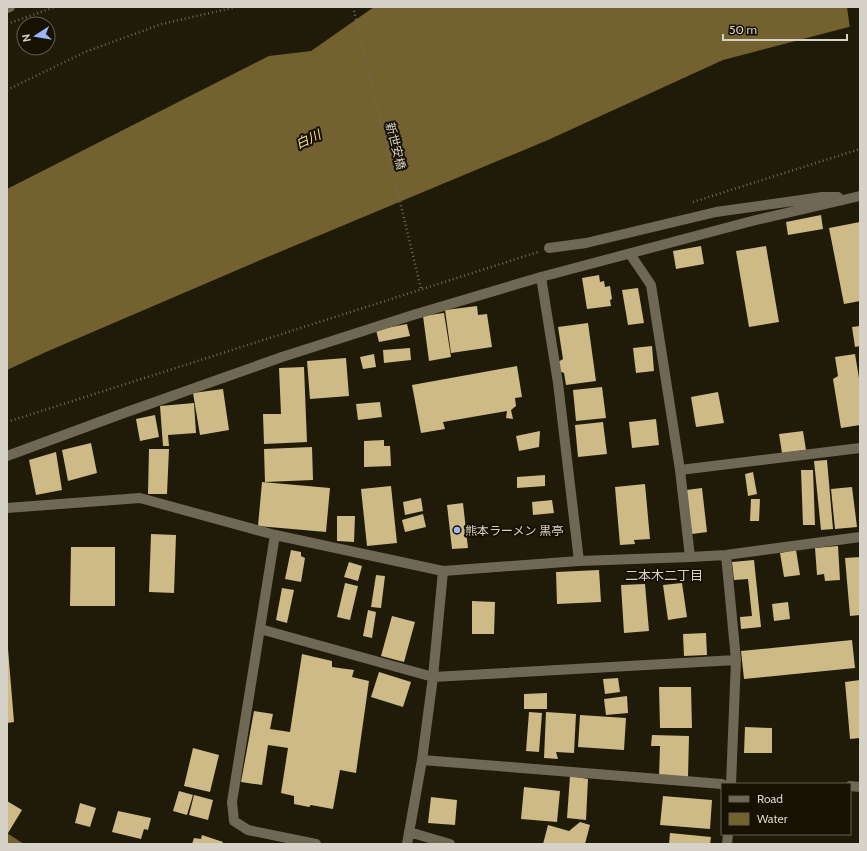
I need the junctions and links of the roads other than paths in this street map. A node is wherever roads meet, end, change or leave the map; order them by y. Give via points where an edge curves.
1 (10, 7) edge
2 (7, 8) edge
3 (860, 196) edge
4 (549, 248) road end
5 (630, 254) junction
6 (541, 277) junction
7 (860, 448) edge
8 (7, 456) edge
9 (680, 470) junction
10 (7, 508) edge
11 (275, 535) junction
12 (860, 537) edge
13 (726, 555) junction
14 (690, 558) junction
15 (579, 561) junction
16 (443, 571) junction
17 (260, 628) junction
18 (736, 660) junction
19 (433, 677) junction
20 (422, 760) junction
21 (731, 783) edge
22 (721, 784) edge
23 (409, 832) junction
24 (316, 844) edge
25 (407, 844) edge
26 (450, 844) edge

1 - 2 street
3 - 4 street via 822,197 716,212 586,243
3 - 5 street via 752,221
5 - 6 street
5 - 9 street via 651,285
6 - 8 street via 282,357
6 - 15 street via 558,383
7 - 9 street
9 - 14 street
10 - 11 street via 140,498
11 - 16 street
11 - 17 street
12 - 13 street
13 - 14 street
13 - 18 street
14 - 15 street
15 - 16 street
16 - 19 street
17 - 19 street
17 - 24 street via 232,802 234,820 248,830
18 - 19 street
18 - 21 street
19 - 20 street
20 - 22 street
20 - 23 street
23 - 25 street
23 - 26 street

